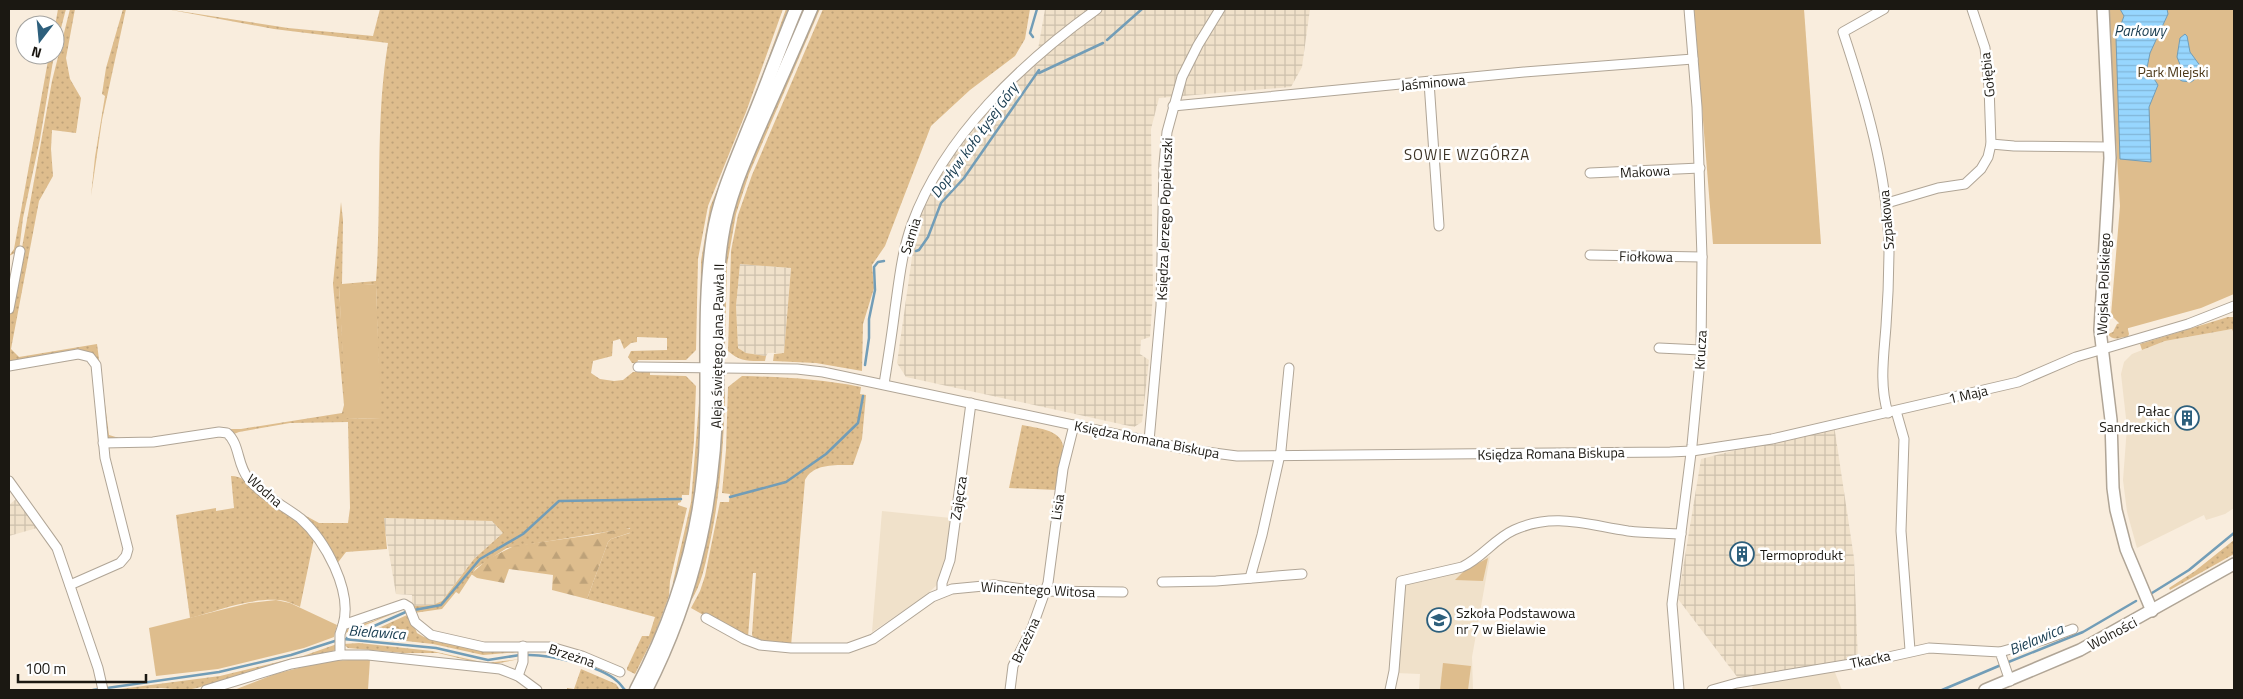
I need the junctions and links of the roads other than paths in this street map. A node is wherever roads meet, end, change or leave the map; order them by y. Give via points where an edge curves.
1 (796, 9) edge
2 (811, 9) edge
3 (1097, 9) edge
4 (1220, 9) edge
5 (1690, 9) edge
6 (1884, 9) edge
7 (1972, 9) edge
8 (2103, 9) edge
9 (1693, 59) junction
10 (1429, 82) junction
11 (1173, 106) junction
12 (1991, 144) junction
13 (2108, 147) junction
14 (1700, 168) junction
15 (1590, 174) dead end
16 (1887, 203) junction
17 (1439, 226) dead end
18 (20, 252) dead end
19 (1590, 255) dead end
20 (1702, 257) junction
21 (2234, 306) edge
22 (9, 309) edge
23 (1659, 348) dead end
24 (1701, 350) junction
25 (2102, 350) junction
26 (9, 366) edge
27 (638, 367) dead end
28 (712, 368) junction
29 (1289, 368) dead end
30 (884, 384) junction
31 (971, 403) junction
32 (1892, 412) junction
33 (1074, 425) junction
34 (1149, 441) junction
35 (103, 443) junction
36 (1692, 451) junction
37 (1280, 457) junction
38 (9, 481) edge
39 (1681, 534) junction
40 (2234, 564) edge
41 (1302, 574) dead end
42 (1250, 578) junction
43 (1162, 582) dead end
44 (70, 585) junction
45 (1046, 590) junction
46 (942, 592) junction
47 (1123, 592) dead end
48 (2152, 611) junction
49 (706, 618) dead end
50 (344, 624) junction
51 (2073, 628) dead end
52 (1910, 650) junction
53 (523, 652) junction
54 (340, 655) junction
55 (2001, 655) junction
56 (620, 672) dead end
57 (2007, 675) junction
58 (518, 676) junction
59 (102, 686) edge
60 (1738, 686) edge
61 (206, 690) edge
62 (537, 690) edge
63 (640, 690) edge
64 (1010, 690) edge
65 (1390, 690) edge
66 (1679, 690) edge
67 (1712, 690) edge
68 (1985, 690) edge

1 - 28 main road, Aleja świętego Jana Pawła II via 717,215 710,263
2 - 28 main road, Aleja świętego Jana Pawła II via 728,207 718,265
3 - 30 street, Sarnia via 1052,42 1009,82 982,110 938,171 918,208 907,238
4 - 11 street, Księdza Jerzego Popiełuszki via 1189,61
5 - 9 street, Krucza
6 - 16 street, Szpakowa via 1844,32 1869,118
7 - 12 street, Gołębia via 1984,48
8 - 13 street, Wojska Polskiego
9 - 10 street, Jaśminowa
9 - 14 street, Krucza
10 - 11 street, Jaśminowa
10 - 17 street
11 - 34 street, Księdza Jerzego Popiełuszki via 1164,150 1161,313
12 - 13 street
12 - 16 street via 1981,169 1969,182
13 - 25 street, Wojska Polskiego via 2109,179 2100,311
14 - 15 street, Makowa
14 - 20 street, Krucza
16 - 32 street, Szpakowa via 1888,292 1883,384
18 - 22 street
19 - 20 street, Fiołkowa
20 - 24 street, Krucza
21 - 25 street, 1 Maja via 2188,324
23 - 24 street
24 - 36 street, Krucza
25 - 32 street, 1 Maja via 2076,357 2018,382
25 - 48 street, Wojska Polskiego via 2112,421 2116,510 2128,554
26 - 35 street via 78,354 92,358 97,367
27 - 28 street, Księdza Romana Biskupa
28 - 30 street, Księdza Romana Biskupa via 807,370
28 - 63 main road, Aleja świętego Jana Pawła II via 713,464 704,531 669,642
29 - 37 street
30 - 31 street, Księdza Romana Biskupa
31 - 33 street, Księdza Romana Biskupa
31 - 46 street, Zajęcza via 950,560
32 - 36 street, 1 Maja via 1772,440
32 - 52 street, Szpakowa via 1904,438 1901,531
33 - 34 street, Księdza Romana Biskupa
33 - 45 street, Lisia via 1063,468
34 - 37 street, Księdza Romana Biskupa via 1221,455
35 - 44 street via 106,467 128,550 119,563
35 - 50 street, Wodna via 153,442 219,432 229,435 247,478 306,524 334,565 342,585
36 - 37 street, Księdza Romana Biskupa
36 - 39 street, Krucza
37 - 42 street
38 - 44 street via 57,546
39 - 65 street via 1551,520 1522,527 1501,537 1462,568 1401,581
39 - 66 street, Krucza via 1672,604
40 - 48 street, Wolności
41 - 42 street
42 - 43 street
44 - 59 street
45 - 46 street, Wincentego Witosa via 994,585
45 - 47 street, Wincentego Witosa
45 - 64 street, Brzeżna via 1013,666
46 - 49 street, Wincentego Witosa via 873,639 848,648 760,645
48 - 57 street, Wolności via 2080,650
50 - 53 street via 402,604 410,611 416,624 431,635
50 - 54 street, Wodna
51 - 55 street
52 - 55 street, Tkacka via 1938,647
52 - 60 street, Tkacka via 1875,660
53 - 56 street, Brzeżna via 543,646 558,649
53 - 58 street
54 - 58 street via 467,665
54 - 61 street via 291,664
55 - 57 street
57 - 68 street, Wolności
58 - 62 street
60 - 67 street, Tkacka

